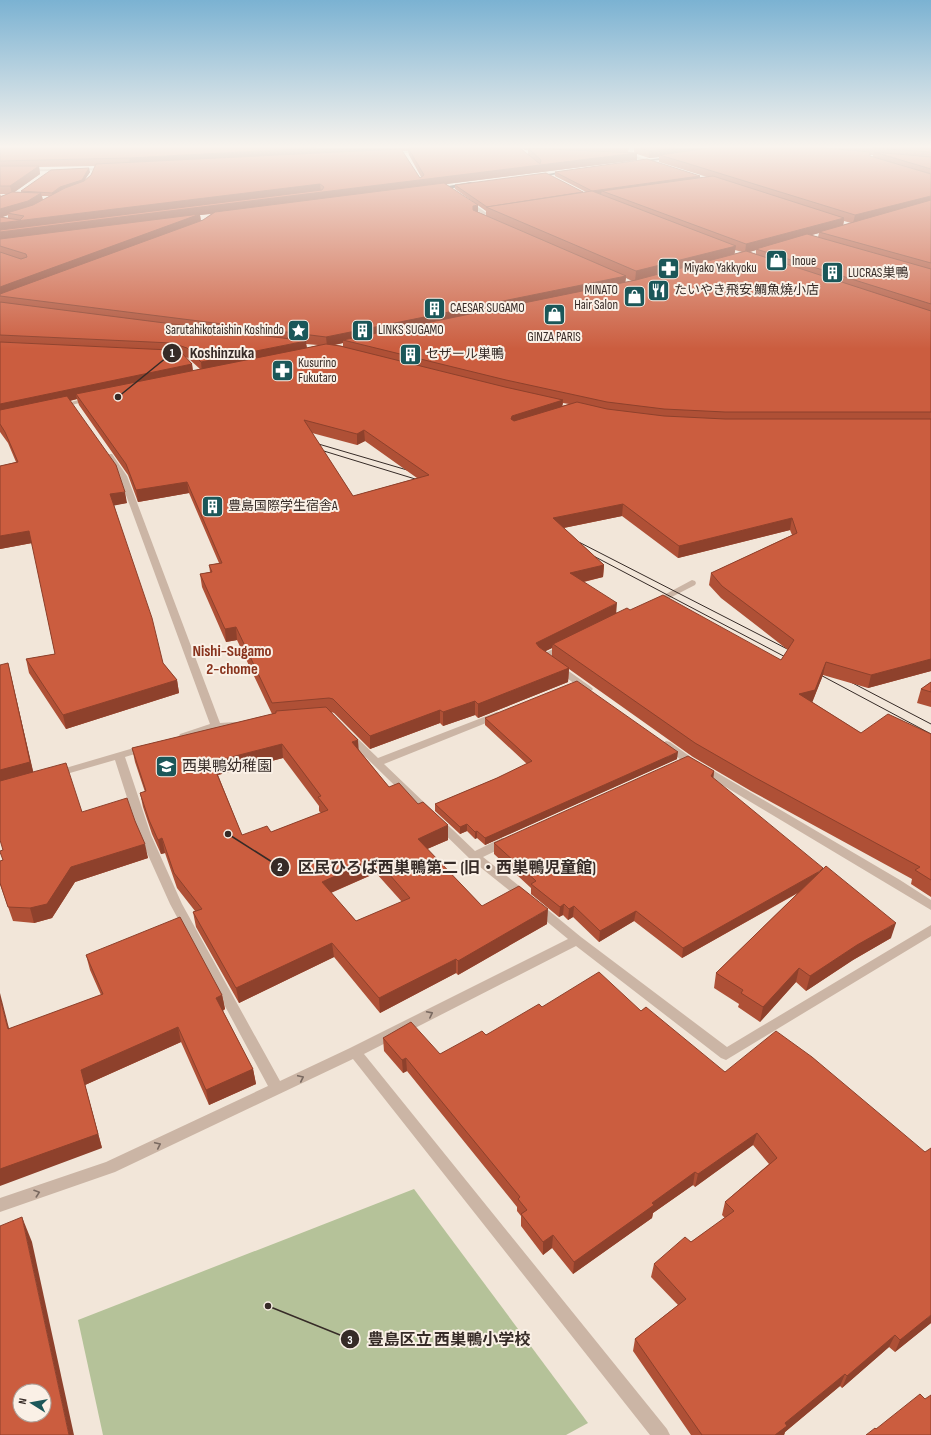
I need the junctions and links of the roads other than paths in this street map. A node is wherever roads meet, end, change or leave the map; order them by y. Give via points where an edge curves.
1 (481, 215) edge
2 (476, 216) edge
3 (96, 398) edge
4 (50, 408) edge
5 (105, 451) edge
6 (692, 583) dead end
7 (648, 606) edge
8 (571, 643) edge
9 (578, 682) junction
10 (564, 688) edge
11 (598, 696) edge
12 (506, 711) edge
13 (246, 724) edge
14 (216, 726) junction
15 (340, 727) edge
16 (656, 737) edge
17 (171, 740) edge
18 (156, 744) edge
19 (119, 755) junction
20 (688, 760) junction
21 (376, 763) junction
22 (674, 766) edge
23 (45, 778) edge
24 (517, 836) edge
25 (474, 856) junction
26 (931, 906) edge
27 (931, 930) edge
28 (577, 940) junction
29 (354, 1052) junction
30 (277, 1089) junction
31 (0, 1205) edge
32 (661, 1435) edge

1 - 2 street
3 - 4 street via 74,406
5 - 14 street via 123,476
6 - 7 street
8 - 9 street via 542,657
9 - 10 street
9 - 11 street
12 - 21 street
13 - 14 street
14 - 17 street
15 - 21 street
16 - 20 street
18 - 19 street
19 - 23 street
19 - 30 street via 145,835 176,904
20 - 22 street
20 - 26 street via 896,882
21 - 25 street
24 - 25 street
25 - 28 street
27 - 28 street via 726,1054
29 -> 28 street
30 -> 29 street
29 - 32 street
31 -> 30 street via 110,1167

